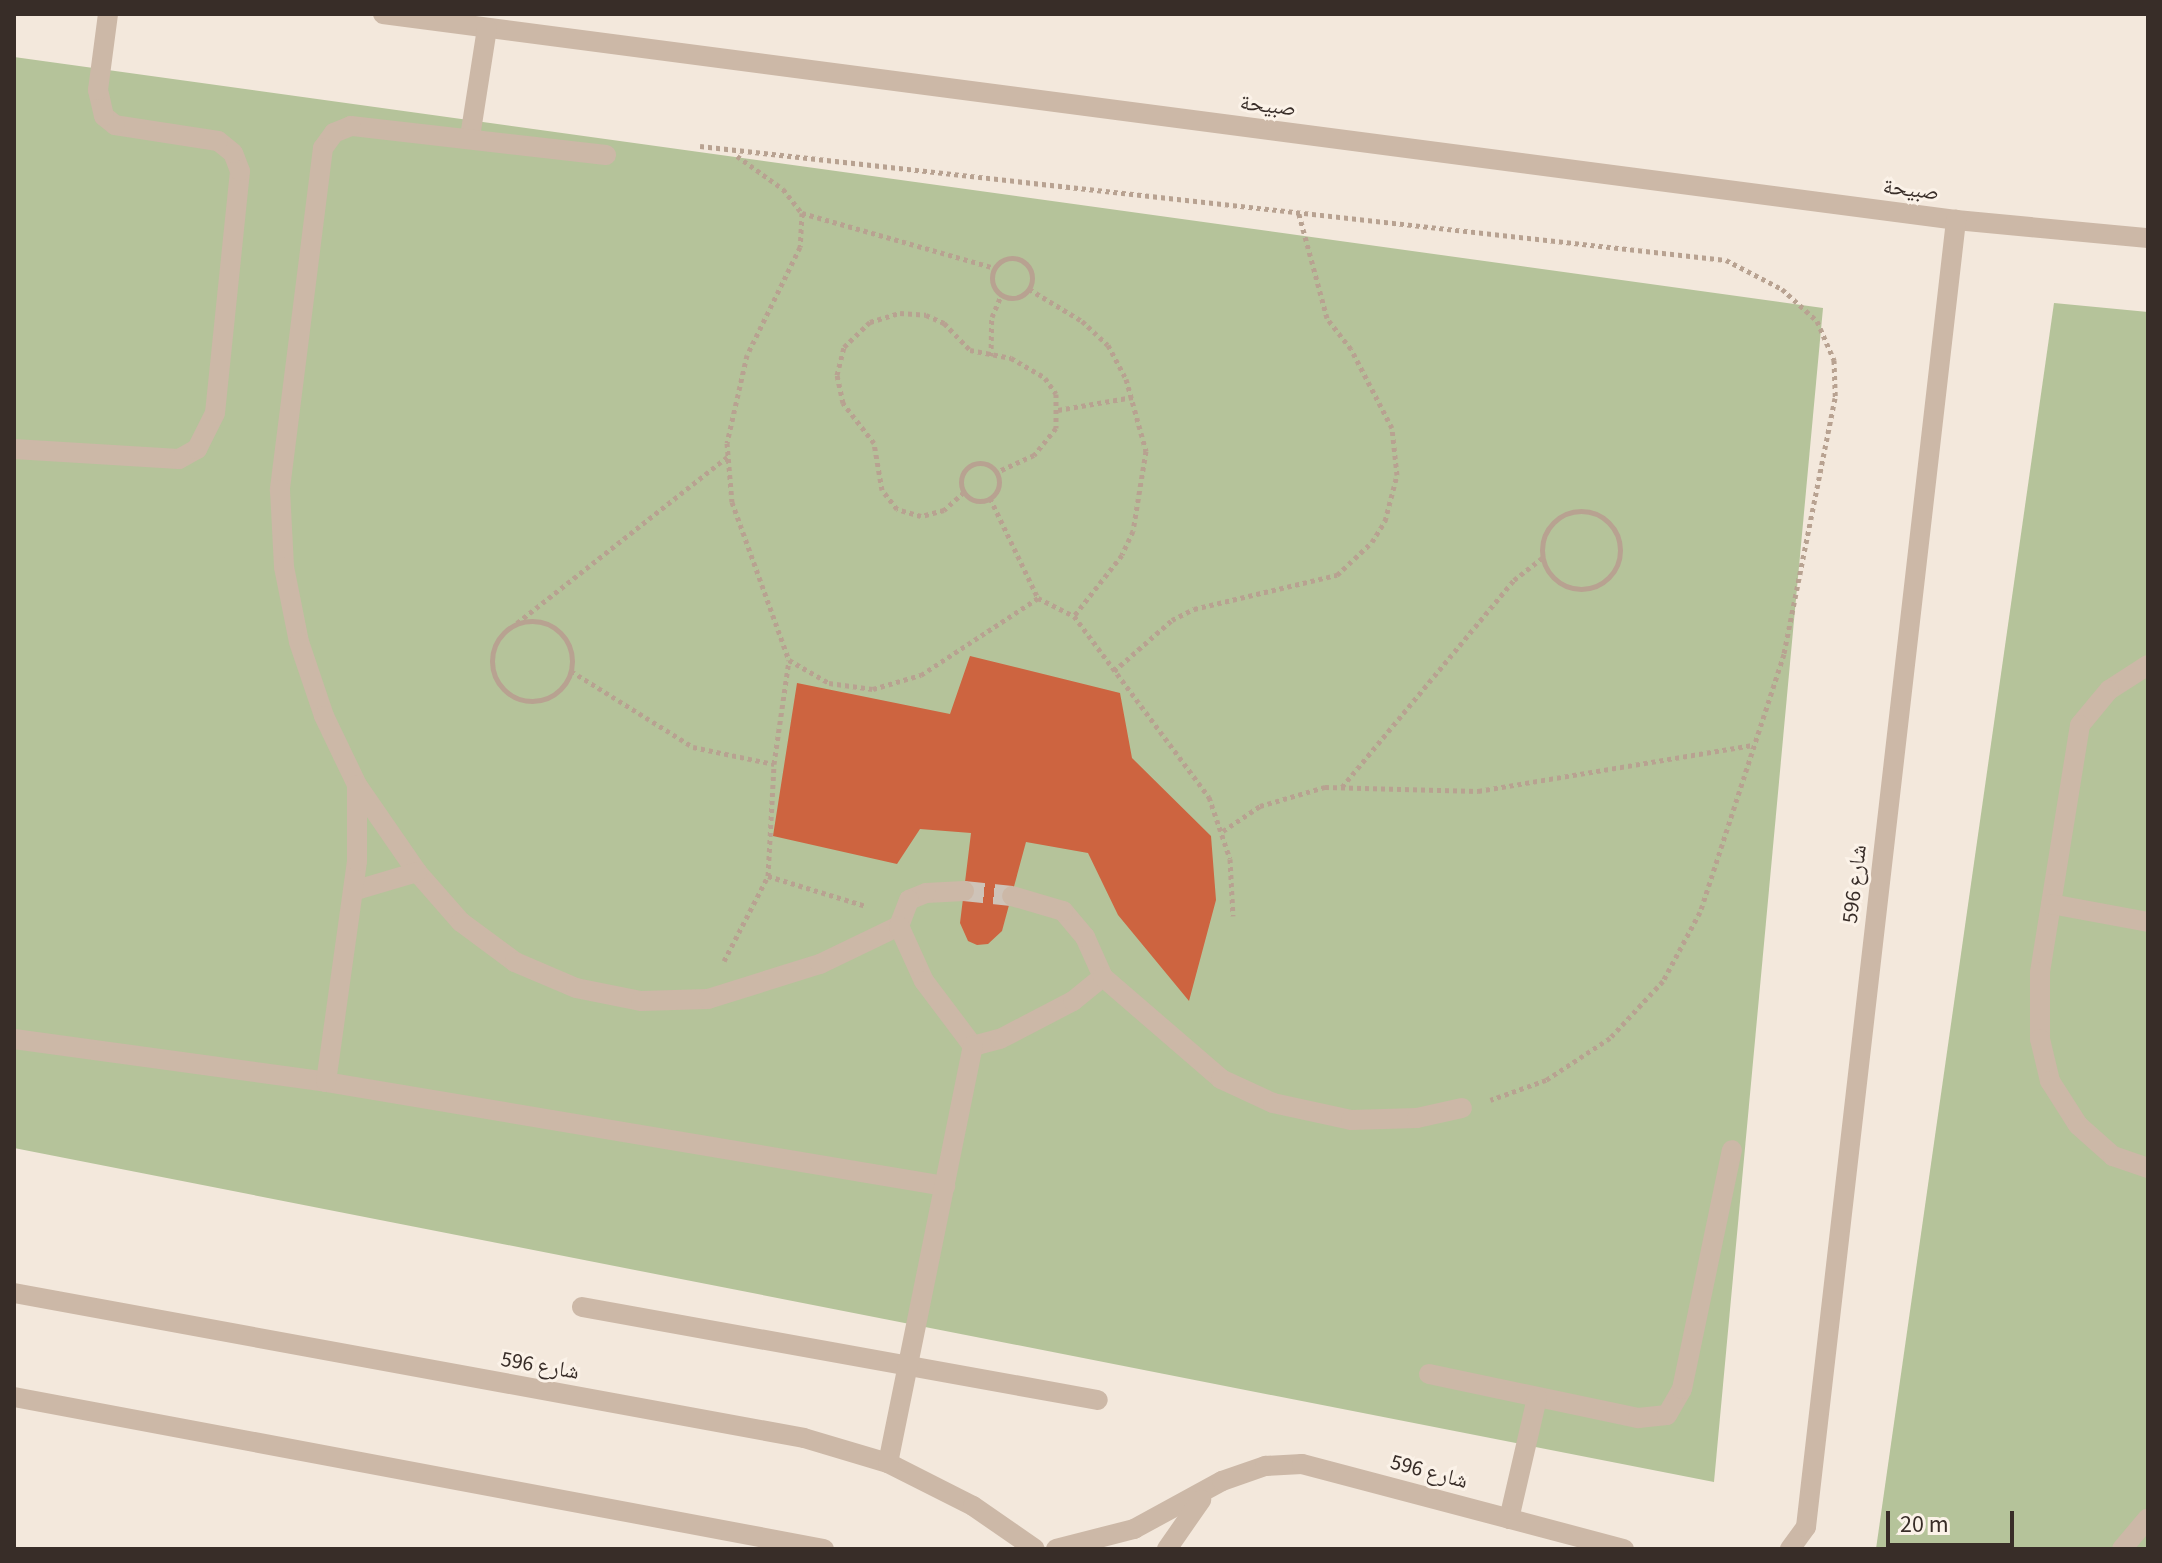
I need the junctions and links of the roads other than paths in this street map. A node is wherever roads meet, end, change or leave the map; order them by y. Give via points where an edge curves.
1 (108, 14) edge
2 (383, 14) edge
3 (487, 28) junction
4 (470, 137) junction
5 (606, 155) dead end
6 (1956, 220) junction
7 (2148, 238) edge
8 (14, 449) edge
9 (2148, 665) edge
10 (357, 785) junction
11 (417, 872) junction
12 (353, 891) junction
13 (964, 891) tunnel mouth
14 (1012, 896) tunnel mouth
15 (2051, 904) junction
16 (899, 921) junction
17 (2148, 922) edge
18 (1103, 977) junction
19 (14, 1039) edge
20 (973, 1046) junction
21 (326, 1082) junction
22 (1462, 1108) road end
23 (1732, 1150) dead end
24 (2148, 1168) edge
25 (945, 1186) junction
26 (14, 1293) edge
27 (582, 1307) dead end
28 (908, 1365) junction
29 (1429, 1374) dead end
30 (14, 1397) edge
31 (1537, 1398) junction
32 (1098, 1400) dead end
33 (888, 1463) junction
34 (1222, 1481) junction
35 (2148, 1518) edge
36 (1509, 1519) junction
37 (824, 1549) edge
38 (1035, 1549) edge
39 (1056, 1549) edge
40 (1167, 1549) edge
41 (1624, 1549) edge
42 (1790, 1549) edge
43 (2122, 1549) edge

1 - 8 street via 98,90 104,116 115,125 218,141 233,153 240,171 215,413 197,449 179,459
2 - 3 street, صبيحة
3 - 4 street
3 - 6 street, صبيحة
4 - 5 street
4 - 10 street via 351,126 334,133 323,148 280,490 284,567 299,642 324,716
6 - 7 street, صبيحة
6 - 42 street, شارع 596 via 1806,1527
9 - 15 street via 2109,690 2080,725
10 - 11 street
10 - 12 street
11 - 12 street
11 - 16 street via 461,922 515,962 576,988 641,1001 708,999 820,964
12 - 21 street
13 - 16 street via 926,893 909,900
14 - 18 street via 1063,911 1085,937
15 - 17 street
15 - 24 street via 2040,972 2040,1039 2050,1081 2078,1125 2113,1156
16 - 20 street via 924,981
18 - 20 street via 1073,1001 1000,1039
18 - 22 street via 1221,1079 1273,1103 1351,1120 1417,1118
19 - 21 street
20 - 25 street
21 - 25 street
23 - 31 street via 1677,1403 1652,1420
25 - 28 street
26 - 33 street, شارع 596 via 788,1435
27 - 28 street
28 - 32 street
28 - 33 street
29 - 31 street
30 - 37 street
31 - 36 street
33 - 38 street, شارع 596 via 973,1506
34 - 36 street, شارع 596 via 1265,1466 1302,1464
34 - 39 street, شارع 596 via 1134,1529
34 - 40 street, شارع 596 via 1198,1502
35 - 43 street
36 - 41 street, شارع 596

